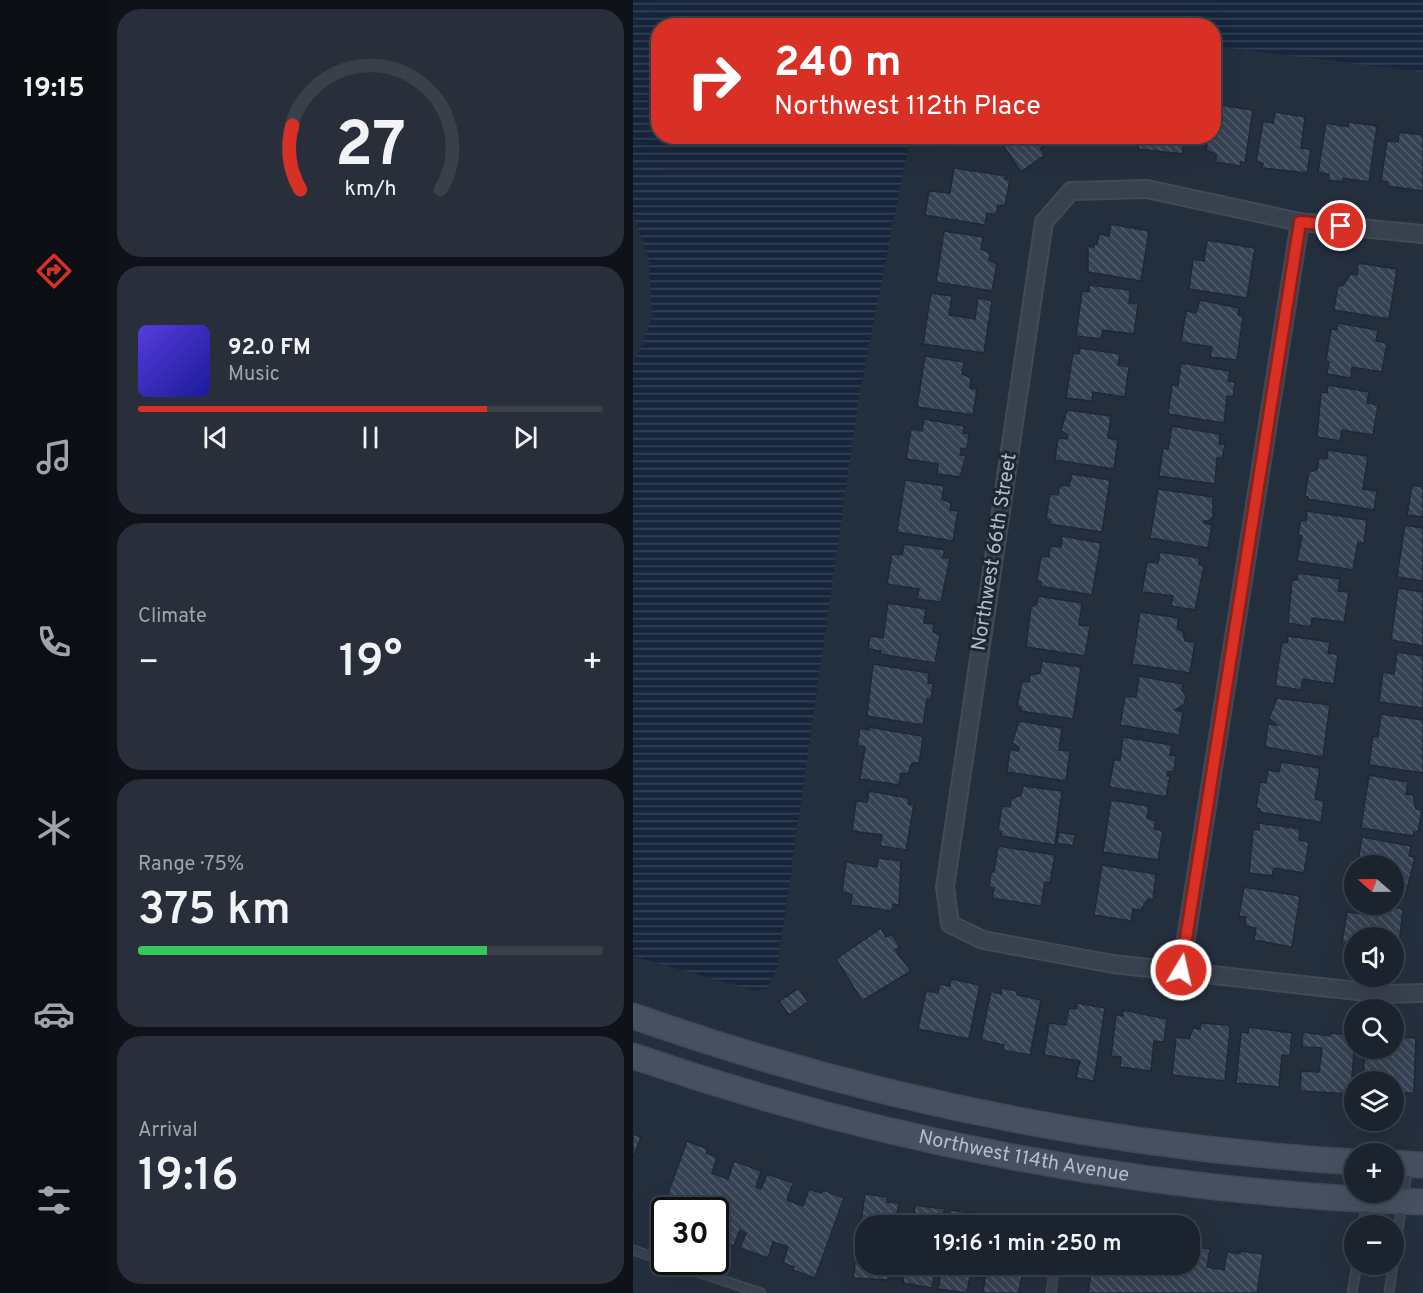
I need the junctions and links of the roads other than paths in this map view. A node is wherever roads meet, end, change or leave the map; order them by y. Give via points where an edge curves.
1 (1300, 222) junction
2 (1423, 234) edge
3 (1181, 970) junction
4 (1423, 993) edge
5 (633, 1016) edge
6 (633, 1056) edge
7 (1344, 1161) edge
8 (1408, 1164) edge
9 (1344, 1195) edge
10 (1413, 1202) edge
11 (1404, 1229) edge
12 (633, 1250) edge
13 (651, 1256) edge
14 (708, 1275) edge
15 (1053, 1275) edge
16 (1355, 1275) edge
17 (1391, 1275) edge
18 (761, 1293) edge
19 (1051, 1293) edge
20 (1352, 1293) edge
21 (1389, 1293) edge

1 - 2 street
1 - 3 street
1 - 3 street, Northwest 66th Street via 1147,189 1071,191 1044,222 945,887 950,924 983,940 1113,964
3 - 4 street via 1385,994
5 - 7 street, Northwest 114th Avenue via 786,1066 1030,1123 1220,1150
6 - 9 street, Northwest 114th Avenue via 793,1106 979,1151 1167,1182 1276,1194
8 - 10 lane
10 - 11 lane
12 - 13 lane
14 - 18 lane
15 - 19 lane
16 - 20 lane
17 - 21 lane

